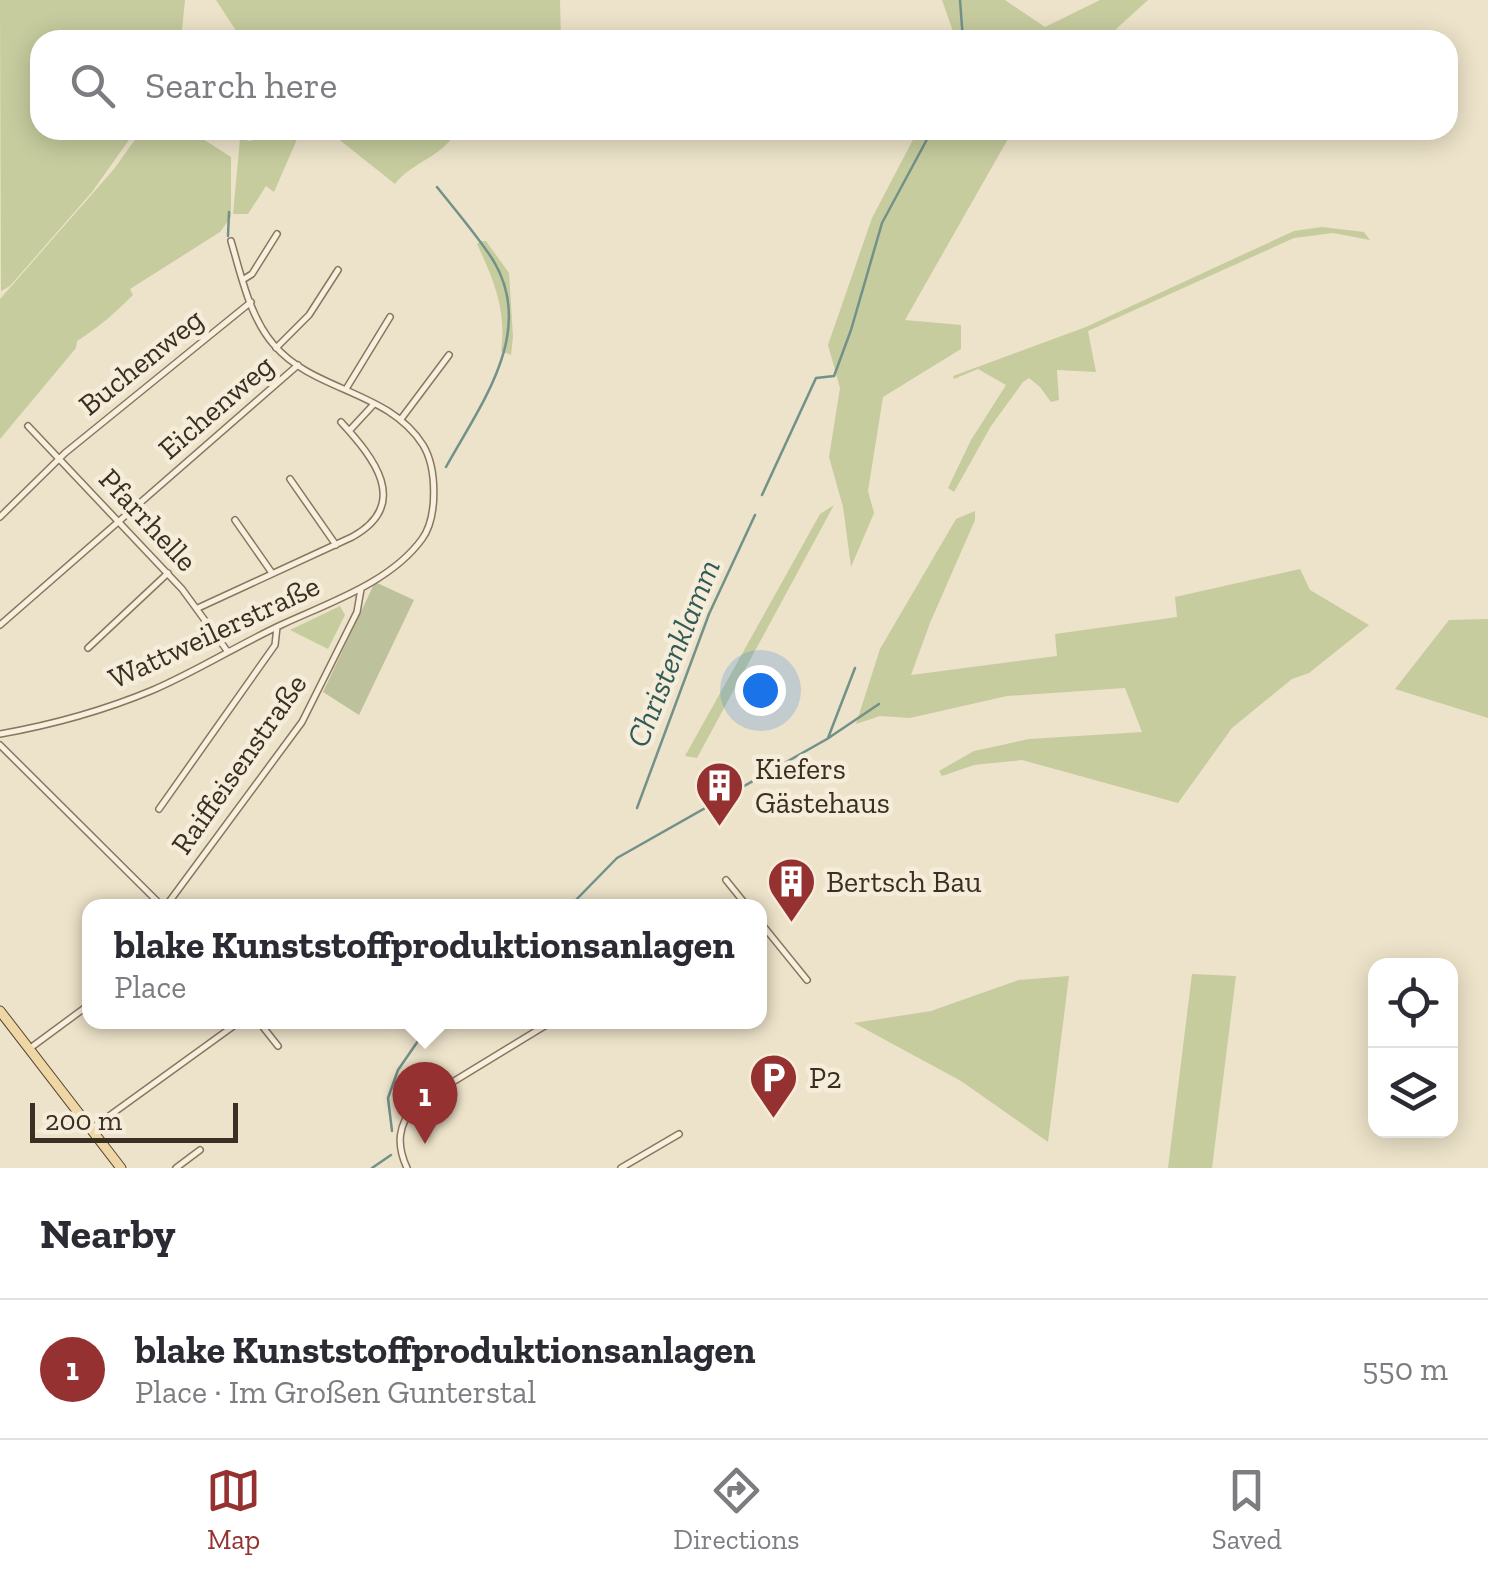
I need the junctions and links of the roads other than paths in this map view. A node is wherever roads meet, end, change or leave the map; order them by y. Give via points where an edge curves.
1 (277, 234) dead end
2 (231, 241) dead end
3 (338, 270) dead end
4 (244, 280) junction
5 (251, 302) junction
6 (390, 317) dead end
7 (276, 348) junction
8 (449, 355) dead end
9 (298, 366) junction
10 (346, 390) junction
11 (375, 403) junction
12 (401, 419) junction
13 (341, 422) dead end
14 (28, 426) dead end
15 (348, 431) junction
16 (59, 458) junction
17 (290, 479) dead end
18 (0, 517) edge
19 (118, 520) junction
20 (235, 520) dead end
21 (336, 545) junction
22 (168, 573) junction
23 (272, 574) junction
24 (360, 588) junction
25 (198, 608) junction
26 (0, 626) edge
27 (276, 627) junction
28 (88, 648) dead end
29 (228, 652) junction
30 (0, 722) edge
31 (2, 734) edge
32 (0, 745) edge
33 (159, 809) dead end
34 (726, 880) dead end
35 (157, 899) edge
36 (169, 899) edge
37 (740, 899) edge
38 (767, 931) edge
39 (807, 980) dead end
40 (82, 1010) edge
41 (0, 1011) edge
42 (228, 1029) edge
43 (264, 1029) edge
44 (540, 1029) edge
45 (278, 1046) dead end
46 (29, 1049) junction
47 (91, 1129) junction
48 (680, 1134) dead end
49 (200, 1150) dead end
50 (121, 1168) edge
51 (176, 1168) edge
52 (407, 1168) edge
53 (621, 1168) edge

1 - 4 street
2 - 4 street
3 - 7 street via 309,315
4 - 5 street
5 - 7 street
5 - 16 street, Buchenweg
6 - 10 street
7 - 9 street
8 - 12 street
9 - 10 street
9 - 19 street, Eichenweg
10 - 11 street
11 - 12 street
11 - 15 street
12 - 24 street, Wattweilerstraße via 428,456 429,527
13 - 15 street
14 - 16 street, Pfarrhelle
15 - 21 street via 378,466 382,504 371,524
16 - 18 street, Buchenweg
16 - 19 street, Pfarrhelle
17 - 21 street
19 - 22 street, Pfarrhelle
19 - 26 street, Eichenweg
20 - 23 street
21 - 23 street
22 - 25 street, Pfarrhelle
22 - 28 street
23 - 25 street
24 - 27 street, Wattweilerstraße
24 - 36 street, Raiffeisenstraße via 360,604 302,722
25 - 29 street, Pfarrhelle
27 - 29 street, Wattweilerstraße
27 - 33 street via 275,645
29 - 31 street, Wattweilerstraße via 132,698
30 - 31 street
32 - 35 street
34 - 37 street
38 - 39 street
40 - 46 street
41 - 46 main road
42 - 47 street
43 - 45 street
44 - 52 street via 415,1105 399,1134
46 - 47 main road
47 - 50 main road
48 - 53 street
49 - 51 street

